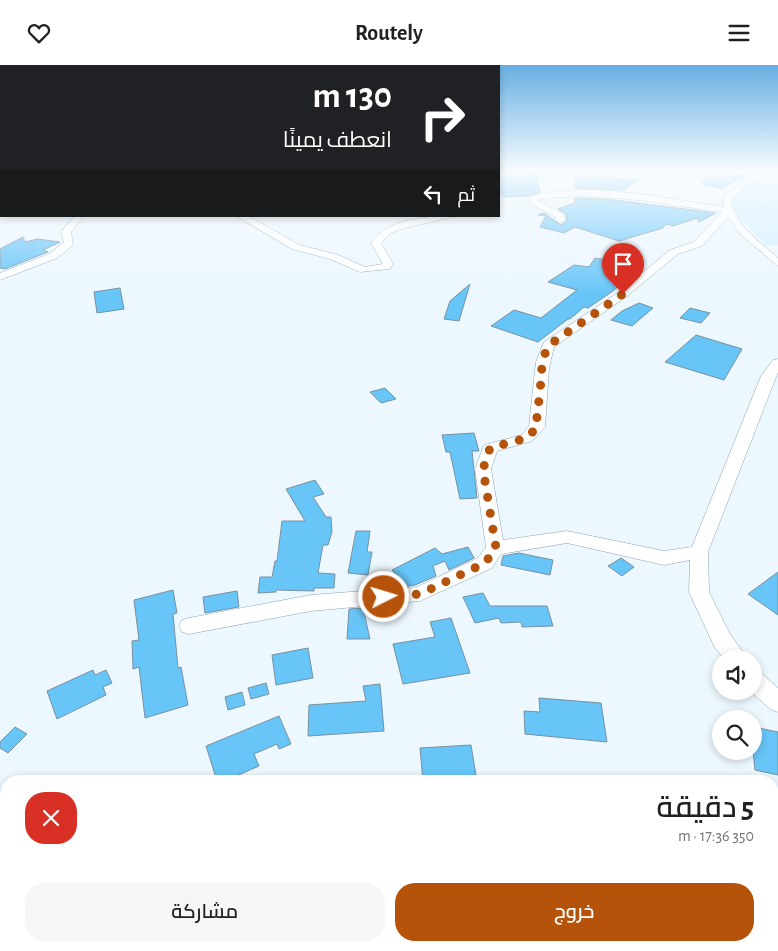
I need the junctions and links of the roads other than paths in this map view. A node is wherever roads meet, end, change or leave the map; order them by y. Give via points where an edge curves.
1 (552, 211) edge
2 (728, 211) edge
3 (730, 211) edge
4 (79, 217) edge
5 (242, 217) edge
6 (448, 217) edge
7 (560, 220) dead end
8 (778, 263) edge
9 (0, 277) edge
10 (778, 363) edge
11 (496, 548) junction
12 (699, 552) junction
13 (189, 625) dead end
14 (730, 650) edge
15 (762, 688) edge
16 (778, 702) edge

1 - 7 street via 561,216
2 - 11 street via 698,244 674,252 623,294 549,345 543,357 537,427 527,438 490,448 483,469
3 - 8 street via 746,233
4 - 9 street via 66,232 69,243 62,252
5 - 6 street via 296,247 373,271 388,264 376,243 381,235 405,225
10 - 12 street via 768,376
11 - 12 street via 567,537 664,558
11 - 13 street via 485,563 420,594 310,603
12 - 14 street via 700,592
15 - 16 street

